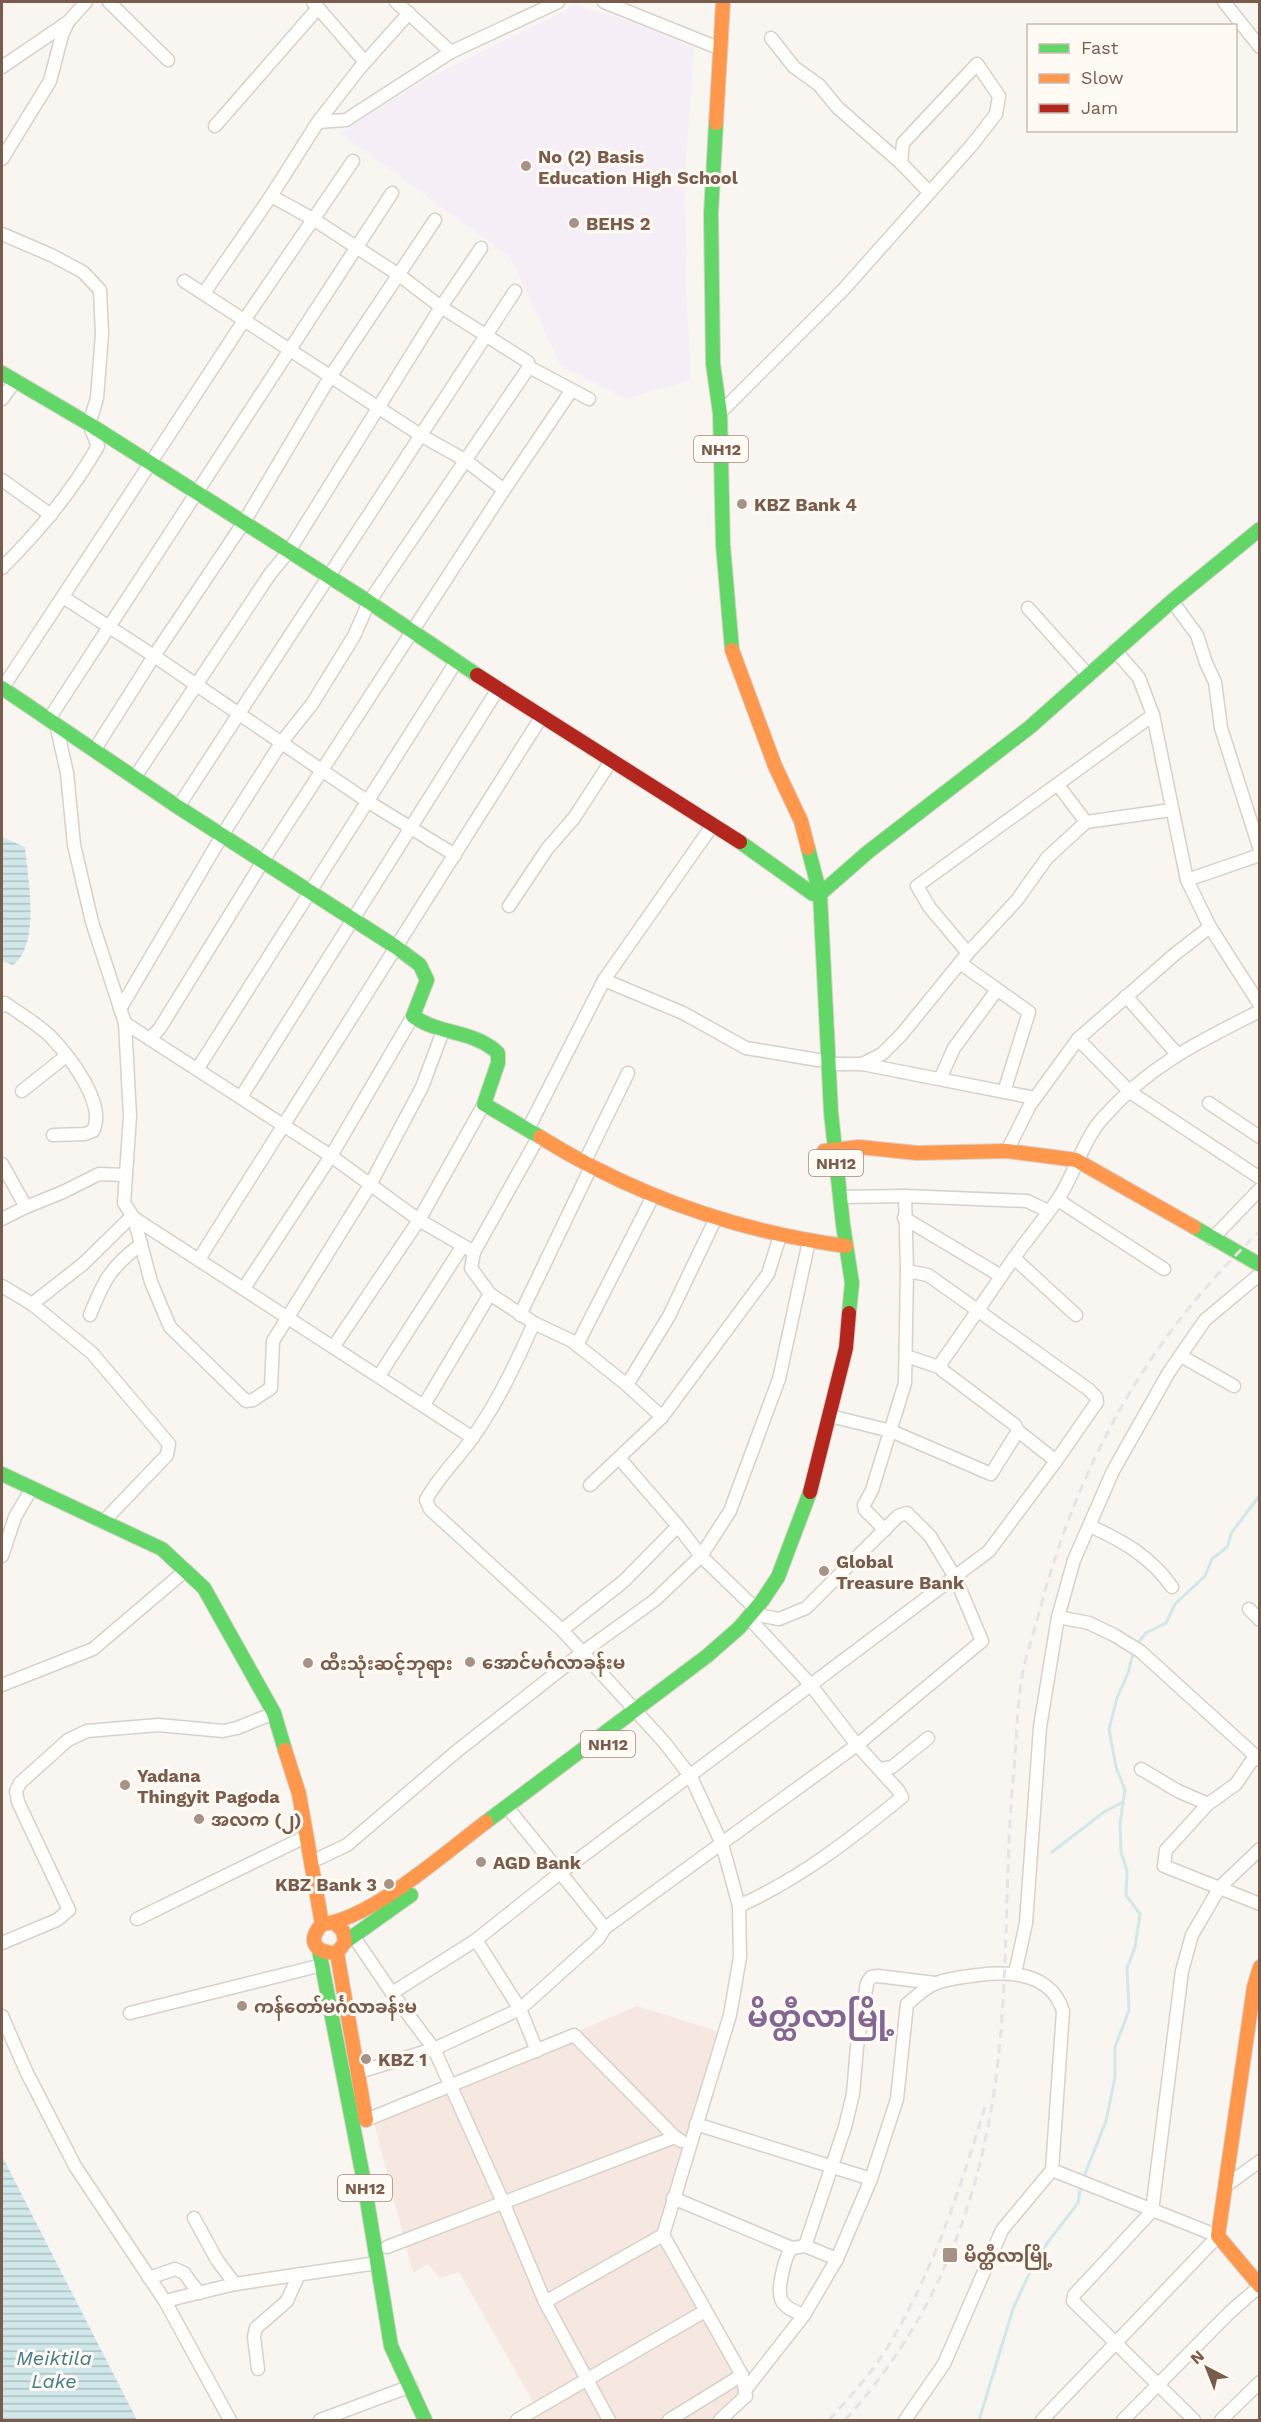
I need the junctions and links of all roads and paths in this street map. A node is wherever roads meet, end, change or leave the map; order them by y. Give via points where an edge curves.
1 (86, 2) edge
2 (109, 2) edge
3 (396, 2) edge
4 (558, 2) edge
5 (604, 2) edge
6 (723, 2) edge
7 (1224, 2) edge
8 (315, 5) edge
9 (409, 13) junction
10 (68, 22) junction
11 (771, 38) dead end
12 (1260, 47) edge
13 (721, 49) junction
14 (451, 52) junction
15 (168, 60) dead end
16 (365, 62) junction
17 (2, 67) edge
18 (318, 122) junction
19 (214, 126) dead end
20 (2, 159) edge
21 (353, 161) dead end
22 (902, 163) junction
23 (929, 192) junction
24 (392, 193) dead end
25 (271, 196) junction
26 (313, 219) junction
27 (435, 220) dead end
28 (2, 234) edge
29 (356, 248) junction
30 (481, 248) dead end
31 (399, 275) junction
32 (184, 281) dead end
33 (515, 291) dead end
34 (204, 293) junction
35 (441, 307) junction
36 (244, 320) junction
37 (486, 335) junction
38 (289, 349) junction
39 (529, 367) junction
40 (2, 373) edge
41 (330, 377) junction
42 (15, 381) junction
43 (571, 391) junction
44 (2, 399) edge
45 (589, 399) dead end
46 (379, 406) junction
47 (720, 413) junction
48 (89, 424) junction
49 (422, 436) junction
50 (465, 460) junction
51 (150, 464) junction
52 (2, 480) edge
53 (504, 490) junction
54 (197, 493) junction
55 (51, 515) junction
56 (244, 522) junction
57 (1260, 529) edge
58 (289, 551) junction
59 (2, 568) edge
60 (329, 576) junction
61 (63, 597) junction
62 (1172, 601) junction
63 (369, 602) junction
64 (1028, 608) dead end
65 (108, 628) junction
66 (412, 632) junction
67 (1115, 650) junction
68 (154, 656) junction
69 (456, 662) junction
70 (1088, 675) junction
71 (196, 685) junction
72 (498, 688) junction
73 (2, 689) edge
74 (238, 714) junction
75 (1154, 714) junction
76 (542, 716) junction
77 (53, 722) junction
78 (281, 743) junction
79 (95, 749) junction
80 (611, 761) junction
81 (322, 771) junction
82 (135, 777) junction
83 (1058, 785) junction
84 (367, 801) junction
85 (178, 807) junction
86 (1171, 810) junction
87 (1086, 822) junction
88 (712, 826) junction
89 (411, 828) junction
90 (223, 834) junction
91 (1260, 850) edge
92 (454, 855) junction
93 (1260, 855) edge
94 (263, 861) junction
95 (1186, 880) junction
96 (816, 890) junction
97 (311, 892) junction
98 (509, 906) dead end
99 (354, 919) junction
100 (1210, 927) junction
101 (396, 947) junction
102 (964, 958) junction
103 (604, 980) junction
104 (997, 990) junction
105 (1126, 996) junction
106 (3, 1003) edge
107 (1260, 1005) edge
108 (120, 1009) junction
109 (1260, 1011) edge
110 (413, 1016) junction
111 (125, 1023) junction
112 (443, 1031) junction
113 (151, 1038) junction
114 (1077, 1039) junction
115 (1177, 1054) junction
116 (66, 1056) junction
117 (823, 1062) junction
118 (862, 1064) junction
119 (198, 1068) junction
120 (628, 1073) dead end
121 (940, 1079) junction
122 (22, 1091) dead end
123 (1004, 1092) junction
124 (1130, 1092) junction
125 (241, 1097) junction
126 (1035, 1098) junction
127 (1209, 1103) dead end
128 (484, 1104) junction
129 (284, 1125) junction
130 (534, 1133) junction
131 (54, 1135) dead end
132 (1260, 1137) edge
133 (829, 1150) junction
134 (1007, 1151) junction
135 (331, 1156) junction
136 (1077, 1160) junction
137 (2, 1164) edge
138 (588, 1165) junction
139 (126, 1174) junction
140 (1260, 1178) edge
141 (370, 1185) junction
142 (1260, 1189) edge
143 (653, 1196) junction
144 (904, 1196) junction
145 (840, 1197) junction
146 (1058, 1200) junction
147 (26, 1207) junction
148 (1048, 1211) junction
149 (133, 1217) junction
150 (904, 1218) junction
151 (2, 1219) edge
152 (419, 1220) junction
153 (715, 1220) junction
154 (780, 1236) junction
155 (1212, 1239) junction
156 (809, 1241) junction
157 (141, 1244) junction
158 (839, 1245) junction
159 (468, 1250) junction
160 (1014, 1258) junction
161 (199, 1259) junction
162 (1260, 1265) edge
163 (1164, 1269) dead end
164 (907, 1271) junction
165 (1260, 1274) edge
166 (1002, 1276) junction
167 (2, 1286) edge
168 (244, 1288) junction
169 (490, 1294) junction
170 (32, 1304) junction
171 (978, 1310) junction
172 (90, 1315) dead end
173 (520, 1315) junction
174 (1076, 1315) dead end
175 (287, 1317) junction
176 (534, 1323) junction
177 (577, 1345) junction
178 (334, 1346) junction
179 (906, 1356) junction
180 (1181, 1356) junction
181 (942, 1368) junction
182 (379, 1376) junction
183 (627, 1385) junction
184 (1234, 1386) dead end
185 (424, 1406) junction
186 (830, 1416) junction
187 (662, 1417) junction
188 (891, 1431) junction
189 (1018, 1431) junction
190 (473, 1438) junction
191 (821, 1441) junction
192 (620, 1459) junction
193 (1056, 1461) junction
194 (2, 1474) edge
195 (590, 1485) dead end
196 (32, 1488) junction
197 (103, 1522) junction
198 (678, 1526) junction
199 (1090, 1526) junction
200 (885, 1530) junction
201 (2, 1556) edge
202 (701, 1556) junction
203 (186, 1570) junction
204 (955, 1577) junction
205 (1172, 1587) dead end
206 (1249, 1609) dead end
207 (756, 1617) junction
208 (1058, 1617) junction
209 (1260, 1620) edge
210 (562, 1630) junction
211 (583, 1652) junction
212 (810, 1684) junction
213 (2, 1685) edge
214 (274, 1713) junction
215 (638, 1715) junction
216 (927, 1738) dead end
217 (857, 1745) junction
218 (1257, 1758) edge
219 (880, 1769) junction
220 (1142, 1769) dead end
221 (691, 1777) junction
222 (1208, 1804) junction
223 (511, 1812) junction
224 (306, 1836) junction
225 (722, 1844) junction
226 (1260, 1849) edge
227 (312, 1862) junction
228 (560, 1873) junction
229 (1220, 1887) junction
230 (1260, 1904) edge
231 (739, 1906) junction
232 (137, 1919) dead end
233 (329, 1924) junction
234 (604, 1928) junction
235 (476, 1940) junction
236 (2, 1943) edge
237 (346, 1944) junction
238 (319, 1950) junction
239 (322, 1965) junction
240 (1260, 1967) edge
241 (1015, 1973) junction
242 (905, 1979) junction
243 (935, 1983) junction
244 (1257, 1991) edge
245 (392, 1993) junction
246 (907, 2004) junction
247 (520, 2009) junction
248 (130, 2013) dead end
249 (2, 2016) edge
250 (434, 2049) junction
251 (537, 2051) junction
252 (359, 2073) junction
253 (451, 2086) junction
254 (366, 2121) junction
255 (696, 2124) junction
256 (675, 2137) junction
257 (689, 2146) junction
258 (1260, 2161) edge
259 (830, 2166) junction
260 (1052, 2170) junction
261 (871, 2179) junction
262 (1227, 2185) junction
263 (673, 2198) junction
264 (503, 2202) junction
265 (1152, 2211) junction
266 (194, 2218) dead end
267 (663, 2235) junction
268 (1218, 2236) junction
269 (387, 2247) junction
270 (798, 2247) junction
271 (837, 2259) junction
272 (377, 2263) junction
273 (299, 2274) junction
274 (149, 2278) junction
275 (235, 2284) junction
276 (1260, 2286) edge
277 (200, 2293) junction
278 (165, 2301) junction
279 (545, 2302) junction
280 (705, 2311) junction
281 (804, 2315) junction
282 (1118, 2344) junction
283 (258, 2369) dead end
284 (742, 2375) junction
285 (586, 2379) junction
286 (1260, 2382) edge
287 (1158, 2384) junction
288 (411, 2386) junction
289 (746, 2389) junction
290 (327, 2420) edge
291 (230, 2421) edge
292 (425, 2421) edge
293 (435, 2421) edge
294 (517, 2421) edge
295 (609, 2421) edge
296 (669, 2421) edge
297 (720, 2421) edge
298 (905, 2421) edge
299 (1042, 2421) edge
300 (1123, 2421) edge
301 (1194, 2421) edge
302 (1221, 2421) edge

1 - 10 street
2 - 15 street
3 - 9 street
4 - 14 street
5 - 13 street
6 - 13 main road, NH12
7 - 12 street
8 - 16 street
8 - 19 street
9 - 14 street
9 - 16 street
10 - 17 street
10 - 20 street via 50,81
11 - 22 street via 795,68
13 - 47 main road, NH12 via 711,213 712,364
14 - 18 street via 346,120
16 - 18 street
18 - 25 street
21 - 26 street
22 - 23 street
22 - 23 street via 903,143 976,64 999,96 996,114
23 - 47 street via 843,290
24 - 29 street
25 - 26 street
25 - 34 street
26 - 29 street
26 - 36 street
27 - 31 street
28 - 48 street via 83,272 100,290 102,334 97,398
29 - 31 street
29 - 38 street
30 - 35 street
31 - 35 street
31 - 41 street
32 - 34 street
33 - 37 street
34 - 36 street
35 - 37 street
35 - 46 street
36 - 38 street
36 - 51 street
37 - 39 street via 528,362
37 - 49 street
38 - 41 street
38 - 54 street
39 - 43 street
39 - 50 street
40 - 42 main road
41 - 46 street
41 - 56 street
42 - 44 street
42 - 48 main road
43 - 45 street
43 - 53 street
46 - 49 street
46 - 58 street
47 - 96 main road, NH12 via 723,545 732,649 775,766 801,821
48 - 51 main road
48 - 55 street via 98,446 82,475
49 - 50 street
49 - 60 street
50 - 53 street
50 - 63 street
51 - 54 main road
51 - 61 street
52 - 55 street
53 - 66 street
54 - 56 main road
54 - 65 street
55 - 59 street
56 - 58 main road
56 - 68 street
57 - 62 main road
58 - 60 main road
58 - 71 street
60 - 63 main road
60 - 74 street
61 - 65 street
61 - 73 street
62 - 67 main road
62 - 91 street via 1197,635 1215,682 1221,728
63 - 66 main road
63 - 78 street via 354,636 324,685
64 - 70 street
65 - 68 street
65 - 77 street
66 - 69 main road
66 - 81 street
67 - 70 main road
67 - 75 street via 1139,678
68 - 71 street
68 - 79 street
69 - 72 main road
69 - 84 street
70 - 96 main road via 1030,727
71 - 74 street
71 - 82 street
72 - 76 main road
72 - 89 street
73 - 77 main road
74 - 78 street
74 - 85 street
75 - 83 street
75 - 86 street
76 - 80 main road
76 - 92 street
77 - 79 main road
77 - 108 street via 67,773 74,844 92,922
78 - 81 street
78 - 90 street
79 - 82 main road
80 - 88 main road
80 - 98 street
81 - 84 street
81 - 94 street
82 - 85 main road
83 - 87 street
83 - 102 street via 917,886
84 - 89 street
84 - 97 street
85 - 90 main road
86 - 87 street
86 - 95 street
87 - 102 street via 1047,858 1017,900
88 - 96 main road
88 - 103 street
89 - 92 street
89 - 99 street
90 - 94 main road
90 - 108 street
92 - 101 street
93 - 95 street
94 - 97 main road
94 - 113 street
95 - 100 street
96 - 117 main road, NH12
97 - 99 main road
97 - 119 street
99 - 101 main road
99 - 125 street
100 - 105 street
100 - 107 street
101 - 110 main road via 420,965 427,980
101 - 129 street
102 - 104 street
102 - 118 street via 902,1035 882,1054
103 - 117 street via 682,1013 746,1048
103 - 130 street
104 - 121 street via 954,1048
104 - 123 street via 1029,1012
105 - 114 street
105 - 115 street
106 - 116 street via 50,1036
108 - 111 street
109 - 115 street
110 - 112 main road
110 - 135 street
111 - 113 street
111 - 139 street via 130,1116
112 - 128 main road via 486,1042 498,1053
112 - 141 street via 423,1087
113 - 119 street
114 - 124 street
114 - 126 street
115 - 124 street
116 - 122 street
116 - 131 street via 93,1099 96,1126 85,1134
117 - 118 street
117 - 133 main road, NH12
118 - 121 street
119 - 125 street
120 - 138 street
121 - 123 street
123 - 126 street
124 - 136 street via 1101,1120
124 - 140 street
125 - 129 street
126 - 134 street
127 - 132 street
128 - 130 main road
128 - 152 street
129 - 135 street
129 - 161 street
130 - 138 main road
130 - 159 street
133 - 134 main road via 859,1146 917,1154
133 - 145 main road, NH12
133 - 158 main road, NH12
134 - 136 main road
135 - 141 street
135 - 168 street
136 - 146 street
136 - 155 main road
137 - 147 street
138 - 143 main road
138 - 173 street
139 - 147 street via 99,1174
139 - 149 street via 124,1203
141 - 152 street
141 - 175 street
142 - 155 street
143 - 153 main road
143 - 177 street
144 - 145 street
144 - 148 street via 1027,1201
144 - 150 street
145 - 158 main road, NH12
146 - 148 street
146 - 163 street
147 - 151 street
148 - 160 street
149 - 157 street
149 - 161 street
149 - 170 street
150 - 164 street
150 - 166 street
152 - 159 street
152 - 178 street
153 - 154 main road
153 - 183 street via 669,1316
154 - 156 main road
154 - 187 street via 768,1274
155 - 162 main road
156 - 158 main road
156 - 202 street via 779,1379 730,1511
157 - 172 street via 110,1272
157 - 175 street via 151,1282 170,1327 246,1401 271,1388 273,1341
158 - 186 main road, NH12 via 852,1283 846,1348
158 - 191 main road, NH12 via 839,1323 822,1412
159 - 169 street via 471,1268
159 - 182 street
160 - 166 street
160 - 174 street
161 - 168 street
164 - 171 street via 928,1275
164 - 179 street
165 - 180 street via 1205,1320
166 - 171 street
167 - 170 street
168 - 175 street
169 - 173 street
169 - 185 street
170 - 197 street via 92,1353 169,1444 167,1455
171 - 181 street via 941,1363
171 - 193 street via 1096,1397 1097,1402
173 - 176 street
175 - 178 street
176 - 177 street
176 - 190 street via 509,1379
177 - 183 street
178 - 182 street
179 - 181 street
179 - 188 street via 905,1383
180 - 184 street
180 - 199 street via 1113,1472
181 - 189 street
182 - 185 street
183 - 187 street
185 - 190 street
186 - 188 street
186 - 191 main road, NH12
187 - 192 street
188 - 189 street via 991,1474
188 - 200 street via 864,1505
189 - 193 street
190 - 210 street via 433,1487 426,1500 430,1509
191 - 207 main road, NH12 via 808,1501 778,1577
192 - 195 street
192 - 198 street
193 - 204 street via 989,1551
194 - 196 main road
196 - 197 main road
196 - 201 street via 15,1517
197 - 203 main road via 162,1549
198 - 202 street
198 - 210 street via 624,1581
199 - 205 street via 1145,1556
199 - 208 street via 1074,1560
200 - 204 street via 898,1516 907,1514 930,1536
200 - 207 street via 806,1608 779,1619
202 - 207 street
202 - 211 street via 655,1600
203 - 213 street via 93,1649
203 - 214 main road via 204,1588
204 - 212 street
204 - 217 street via 982,1641
206 - 209 street
207 - 212 street
207 - 215 main road, NH12
208 - 218 street via 1089,1623 1140,1651
208 - 241 street via 1040,1727 1026,1923
210 - 211 street
211 - 215 street
211 - 227 street via 457,1751 347,1845
212 - 217 street
212 - 221 street
214 - 224 main road via 299,1794
214 - 236 street via 223,1731 158,1725 87,1731 69,1740 16,1791 69,1910 57,1920
215 - 221 street
215 - 223 main road, NH12
216 - 219 street via 892,1767
217 - 219 street
217 - 225 street
218 - 222 street via 1236,1784
219 - 231 street via 902,1797 812,1866 771,1892
220 - 222 street
221 - 225 street
221 - 228 street
222 - 229 street via 1166,1850 1164,1866
223 - 228 street
223 - 233 main road, NH12 via 355,1916
223 - 237 main road, NH12
224 - 227 main road
224 - 232 street
225 - 231 street
225 - 234 street
226 - 229 street
227 - 233 main road
228 - 234 street
228 - 235 street
229 - 230 street
229 - 265 street via 1192,1935 1182,1971
231 - 255 street via 740,1956 730,2015
233 - 237 main road, NH12 via 343,1930
233 - 238 main road, NH12 via 314,1936
234 - 247 street via 598,1939
235 - 245 street
235 - 247 street
237 - 238 main road via 329,1954
237 - 245 street
237 - 252 main road, NH12 via 340,1978
238 - 239 main road, NH12
239 - 248 street
239 - 272 main road, NH12
240 - 244 main road
241 - 243 street
241 - 260 street via 1047,1986 1063,2011
242 - 243 street
242 - 246 street
242 - 259 street via 878,1976 867,1983 853,2094
243 - 246 street
244 - 262 main road
245 - 250 street
246 - 261 street via 897,2099
247 - 250 street
247 - 251 street
249 - 274 street via 75,2166
250 - 252 street
250 - 253 street
251 - 253 street
251 - 256 street via 574,2035
252 - 254 main road, NH12
253 - 254 street
253 - 264 street
254 - 269 main road, NH12
255 - 257 street
255 - 259 street
256 - 257 street
256 - 264 street
257 - 263 street
258 - 262 street
259 - 261 street
259 - 270 street
260 - 265 street
260 - 298 street via 1002,2230 944,2364
261 - 271 street
262 - 268 main road
263 - 267 street
263 - 270 street
264 - 269 street
264 - 279 street
265 - 268 street
265 - 282 street via 1074,2295 1073,2301
266 - 275 street
267 - 279 street
267 - 280 street
268 - 276 main road
268 - 282 street
269 - 293 main road, NH12 via 404,2345 417,2386
270 - 271 street
270 - 281 street via 788,2252 780,2288 785,2305
271 - 281 street
272 - 273 street
272 - 288 main road, NH12 via 391,2346
273 - 275 street
273 - 283 street via 287,2301 256,2328
274 - 277 street via 176,2269
274 - 278 street
275 - 277 street
276 - 287 street
277 - 278 street
278 - 291 street
279 - 285 street
280 - 284 street
280 - 285 street
281 - 289 street
282 - 287 street
282 - 299 street
284 - 289 street
284 - 296 street
285 - 294 street
285 - 295 street
286 - 302 street
287 - 300 street
287 - 301 street
288 - 290 street
288 - 292 main road, NH12
289 - 297 street via 741,2403

